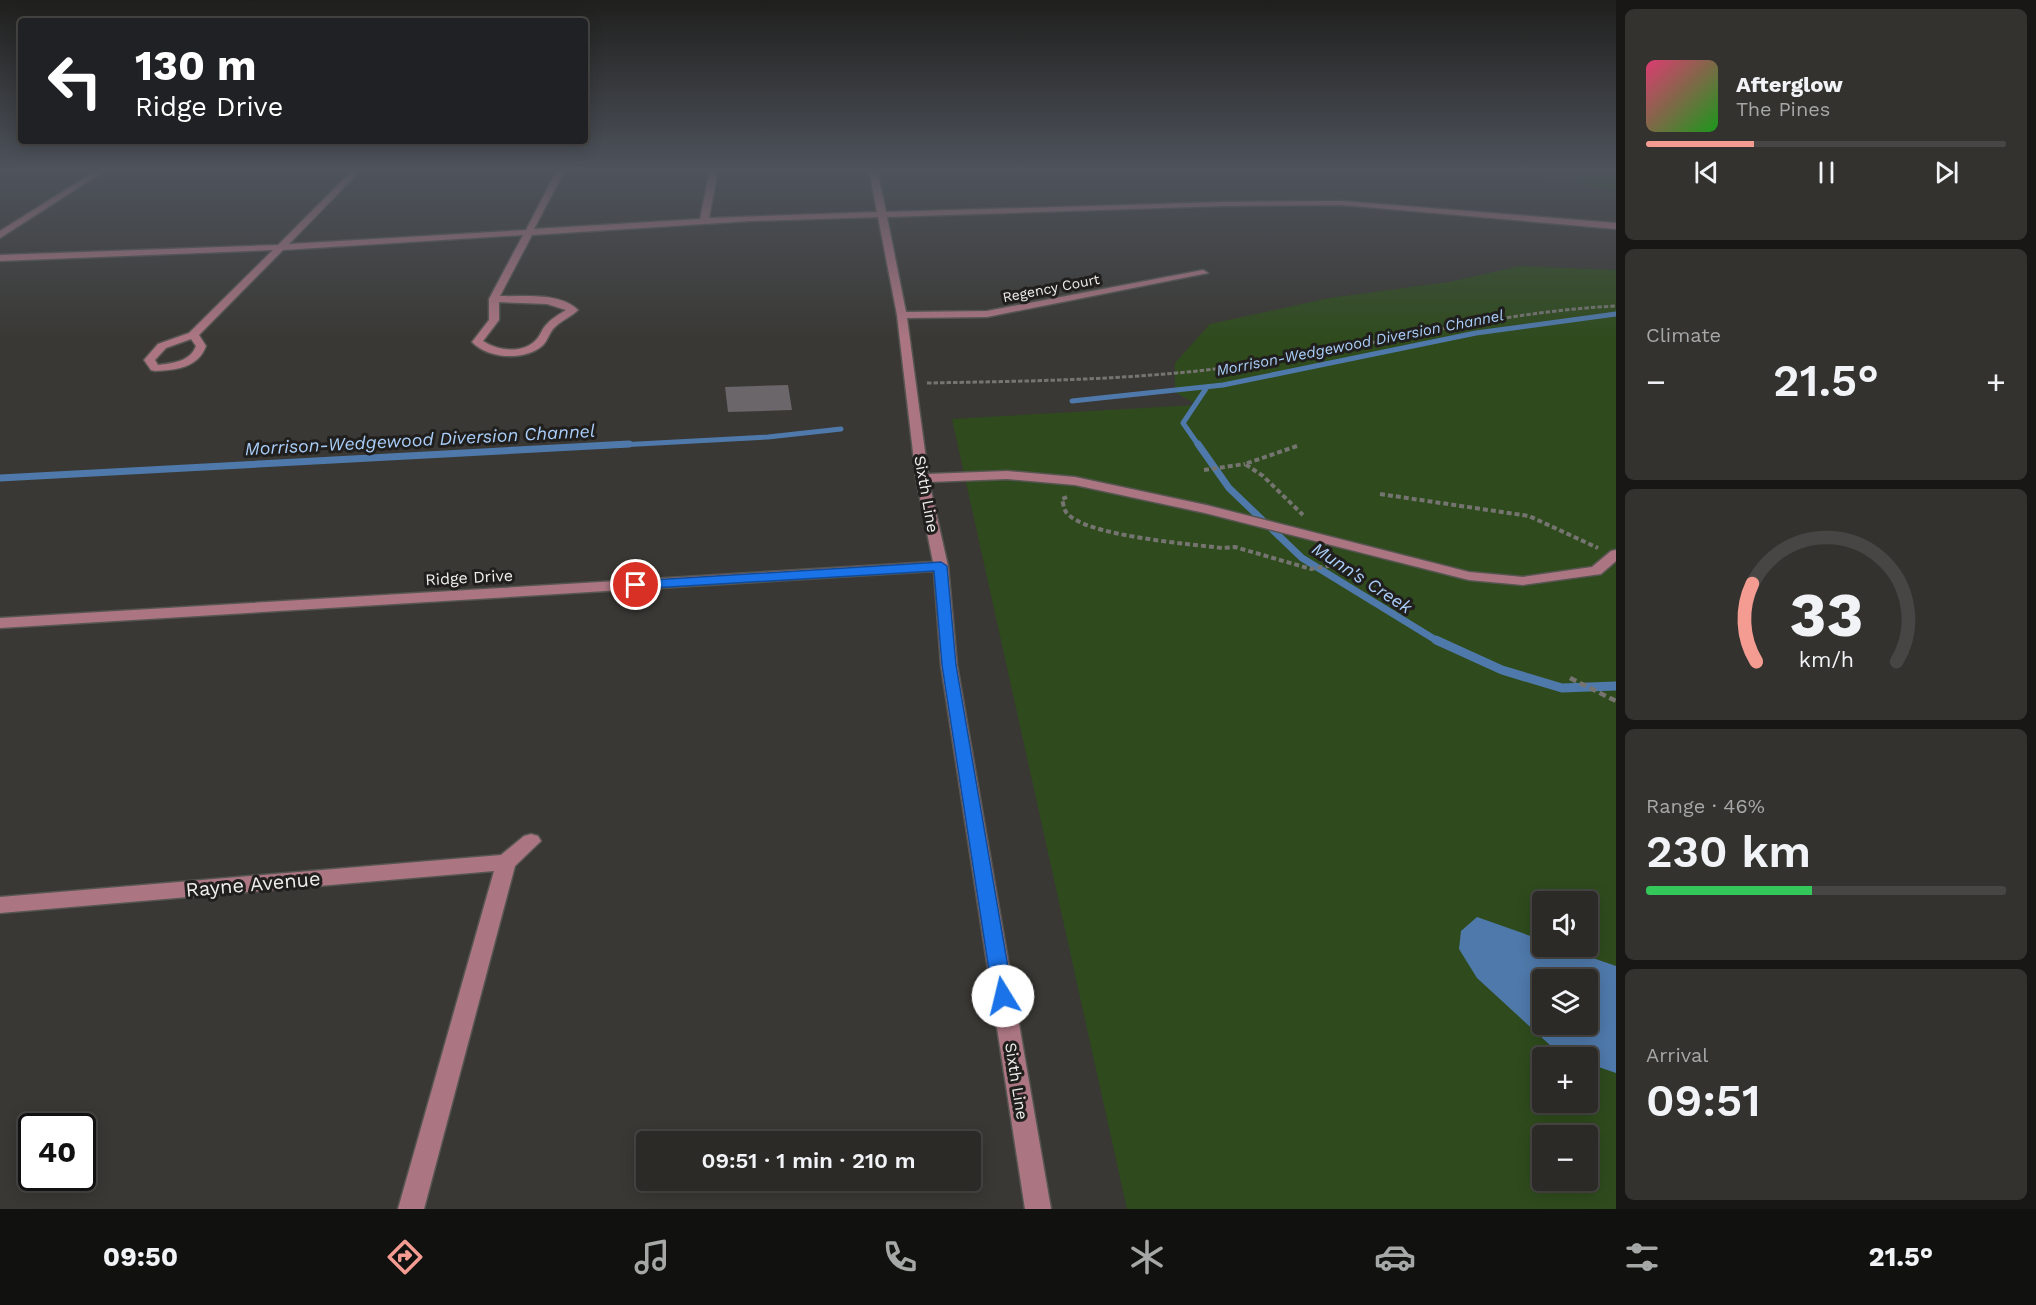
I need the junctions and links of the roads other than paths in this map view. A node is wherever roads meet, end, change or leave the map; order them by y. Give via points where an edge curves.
1 (14, 226) edge
2 (302, 226) edge
3 (534, 226) edge
4 (611, 226) edge
5 (884, 226) edge
6 (531, 232) junction
7 (0, 235) edge
8 (281, 247) junction
9 (0, 258) edge
10 (1203, 273) dead end
11 (494, 299) junction
12 (902, 315) junction
13 (193, 335) dead end
14 (922, 478) junction
15 (1615, 555) edge
16 (941, 566) junction
17 (0, 623) edge
18 (531, 841) dead end
19 (506, 862) junction
20 (0, 905) edge
21 (411, 1209) edge
22 (1038, 1209) edge

1 - 7 street
2 - 8 street
3 - 6 street
4 - 6 street
5 - 12 street, Sixth Line
6 - 8 street
6 - 11 street
8 - 9 street
8 - 13 street
10 - 12 street, Regency Court via 987,314
11 - 11 street via 494,321 477,342 486,349 509,353 528,351 540,343 550,326 573,310 568,305 550,302
12 - 14 street, Sixth Line
14 - 15 street via 1007,475 1092,485 1469,576 1523,581 1596,571
14 - 16 street, Sixth Line
16 - 17 street, Ridge Drive
16 - 22 street, Sixth Line via 949,665
18 - 19 street
19 - 20 street, Rayne Avenue
19 - 21 street

